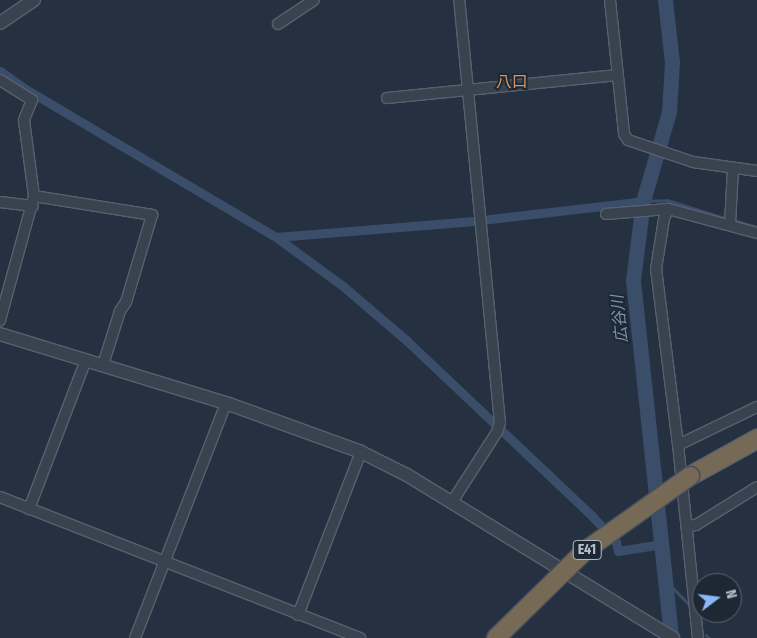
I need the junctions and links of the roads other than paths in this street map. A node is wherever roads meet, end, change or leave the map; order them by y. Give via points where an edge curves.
1 (34, 0) edge
2 (314, 0) edge
3 (460, 0) edge
4 (610, 0) edge
5 (0, 23) edge
6 (278, 24) dead end
7 (618, 75) junction
8 (0, 80) edge
9 (468, 91) junction
10 (387, 98) dead end
11 (734, 169) junction
12 (757, 171) edge
13 (34, 196) junction
14 (0, 202) edge
15 (32, 206) junction
16 (668, 209) junction
17 (606, 214) dead end
18 (731, 220) junction
19 (757, 233) edge
20 (0, 320) edge
21 (0, 334) edge
22 (86, 360) junction
23 (103, 365) junction
24 (226, 403) junction
25 (757, 407) edge
26 (757, 439) edge
27 (678, 445) junction
28 (361, 452) junction
29 (757, 487) edge
30 (0, 497) edge
31 (452, 502) junction
32 (30, 509) junction
33 (687, 526) junction
34 (165, 561) junction
35 (298, 615) junction
36 (135, 638) edge
37 (360, 638) edge
38 (496, 638) edge
39 (672, 638) edge
40 (698, 638) edge

1 - 5 street
2 - 6 street
3 - 9 street
4 - 7 street
7 - 9 street
7 - 11 street via 624,134 628,140 693,162
8 - 13 street via 32,100 24,120
9 - 10 street
9 - 31 street via 500,423
11 - 12 street
11 - 18 street
13 - 15 street
13 - 23 street via 152,215
14 - 15 street
15 - 20 street
16 - 17 street via 647,208
16 - 18 street
16 - 27 street via 660,233 656,269
18 - 19 street
21 - 22 street
22 - 23 street
22 - 32 street
23 - 24 street
24 - 28 street
24 - 34 street
25 - 27 street
26 - 38 highway, E41, bridge via 690,476 586,550
27 - 33 street
28 - 31 street
28 - 35 street
29 - 33 street via 696,525
30 - 32 street
31 - 39 street
32 - 34 street
33 - 40 street
34 - 35 street
34 - 36 street
35 - 37 street

